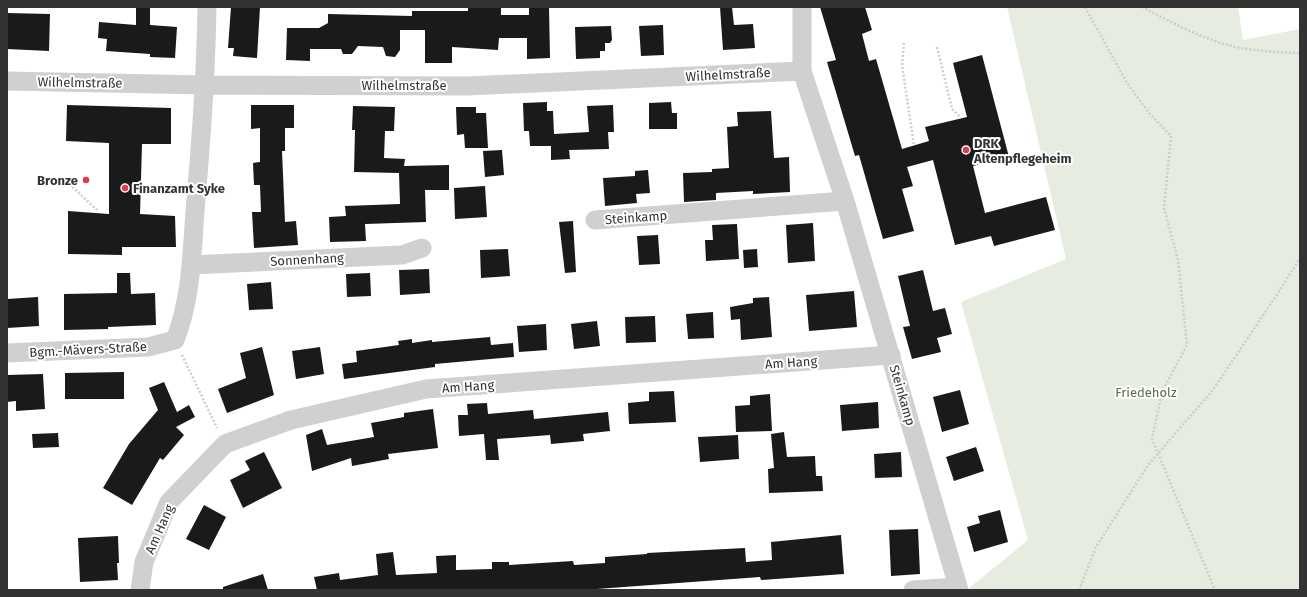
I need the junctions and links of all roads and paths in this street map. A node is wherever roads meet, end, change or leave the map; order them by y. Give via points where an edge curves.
1 (207, 7) edge
2 (802, 7) edge
3 (1085, 7) edge
4 (1142, 7) edge
5 (904, 43) dead end
6 (937, 47) dead end
7 (1300, 52) edge
8 (802, 71) junction
9 (7, 81) edge
10 (206, 85) junction
11 (961, 118) dead end
12 (914, 146) dead end
13 (51, 184) dead end
14 (845, 202) junction
15 (98, 211) dead end
16 (595, 220) dead end
17 (422, 248) dead end
18 (1300, 258) edge
19 (191, 264) junction
20 (175, 340) junction
21 (7, 353) edge
22 (891, 355) junction
23 (225, 444) junction
24 (1158, 454) junction
25 (958, 588) edge
26 (140, 590) edge
27 (913, 590) edge
28 (1079, 590) edge
29 (1215, 590) edge

1 - 10 street
2 - 8 street, Steinkamp
3 - 24 path via 1128,83 1149,113 1171,136 1164,208 1178,260 1187,345 1162,392 1152,439
4 - 7 path via 1171,23 1221,43 1264,52
5 - 12 path via 902,65
6 - 11 path via 952,109
8 - 10 street, Wilhelmstraße via 467,86
8 - 14 street, Steinkamp
9 - 10 street, Wilhelmstraße
10 - 19 street
13 - 15 path via 66,181
14 - 16 street, Steinkamp
14 - 22 street, Steinkamp
17 - 19 street, Sonnenhang via 402,255
18 - 24 path via 1213,390
19 - 20 street via 184,319
20 - 21 street, Bgm.-Mävers-Straße via 148,347
20 - 23 path
22 - 23 street, Am Hang via 426,389 291,420
22 - 25 street, Steinkamp
23 - 26 street, Am Hang via 169,502 144,562
24 - 28 path via 1148,465 1096,547
24 - 29 path
25 - 27 street

